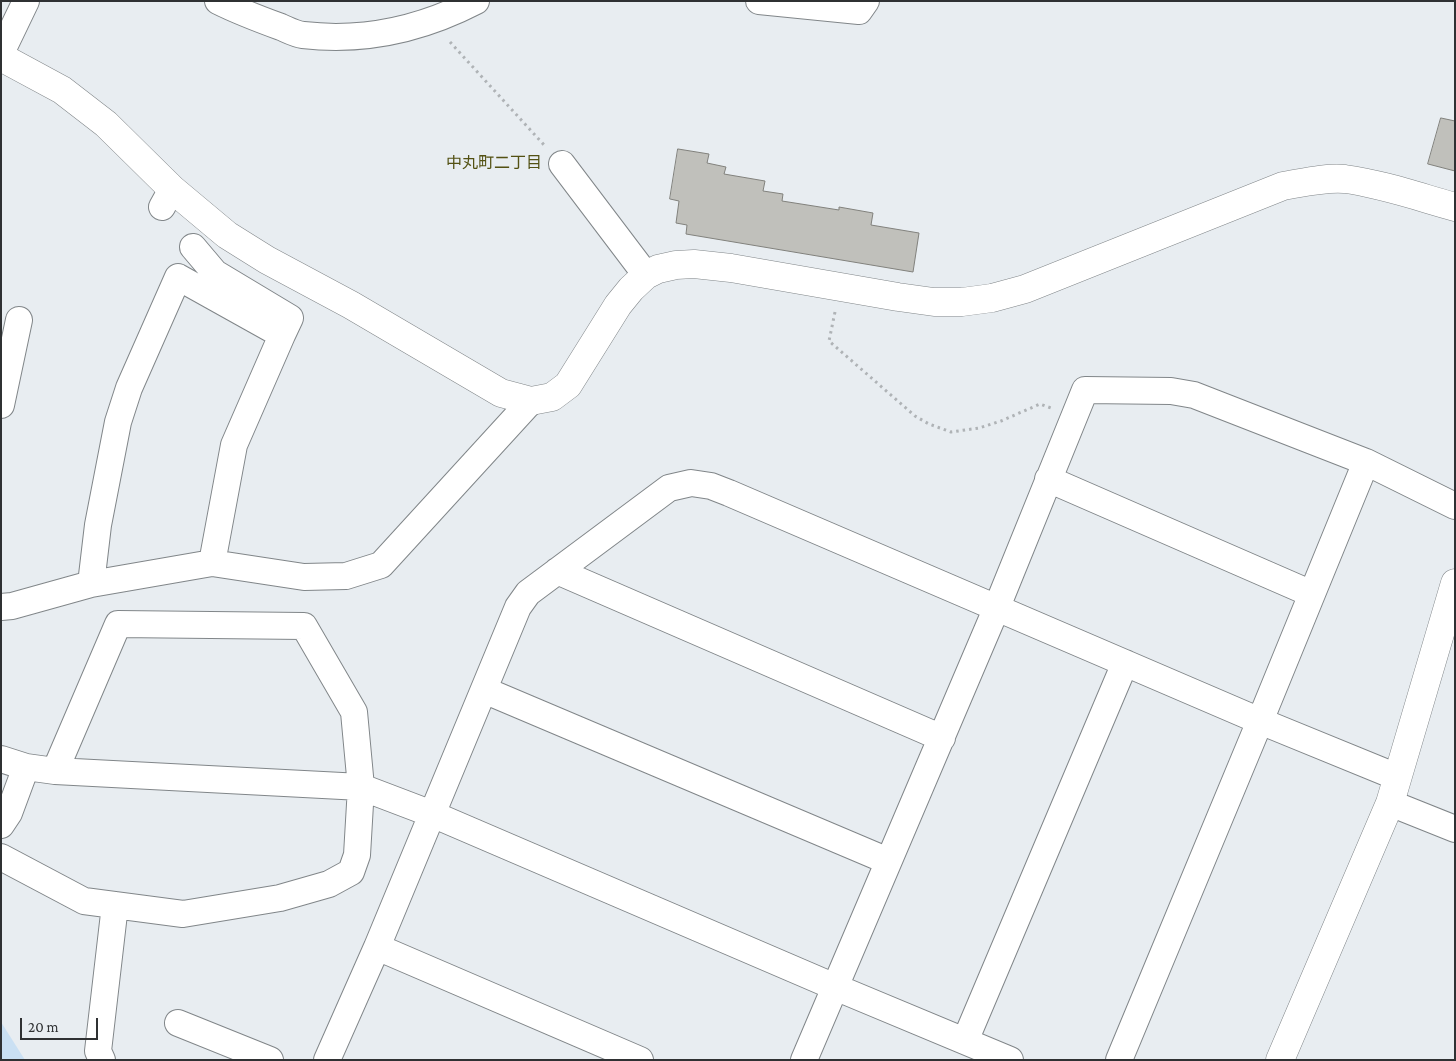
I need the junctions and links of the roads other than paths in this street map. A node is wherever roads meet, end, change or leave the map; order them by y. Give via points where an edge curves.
1 (26, 1) edge
2 (218, 1) edge
3 (476, 1) edge
4 (759, 1) edge
5 (866, 1) edge
6 (1, 53) edge
7 (1, 57) edge
8 (562, 164) road end
9 (1455, 207) edge
10 (193, 247) dead end
11 (646, 275) junction
12 (18, 320) dead end
13 (282, 335) junction
14 (531, 401) junction
15 (1, 405) edge
16 (1366, 462) junction
17 (1048, 478) junction
18 (1455, 506) edge
19 (212, 563) junction
20 (557, 571) junction
21 (1455, 583) edge
22 (91, 584) junction
23 (1312, 594) junction
24 (1, 607) edge
25 (997, 608) junction
26 (1125, 663) junction
27 (484, 690) junction
28 (1260, 721) junction
29 (942, 738) junction
30 (1, 759) edge
31 (26, 767) junction
32 (54, 771) junction
33 (1398, 777) junction
34 (361, 786) junction
35 (1390, 803) junction
36 (432, 814) junction
37 (1, 825) edge
38 (1455, 829) edge
39 (1, 857) edge
40 (888, 861) junction
41 (116, 905) junction
42 (377, 948) junction
43 (835, 987) junction
44 (178, 1023) dead end
45 (965, 1041) junction
46 (102, 1060) edge
47 (270, 1060) edge
48 (327, 1060) edge
49 (640, 1060) edge
50 (804, 1060) edge
51 (1010, 1060) edge
52 (1119, 1060) edge
53 (1280, 1060) edge

1 - 6 street
2 - 3 street via 301,34 359,36 396,31 431,21
4 - 5 street via 859,11
7 - 14 street via 62,90 106,124 167,198 267,260 502,393
8 - 11 street
9 - 11 street via 1343,179 1283,186 1025,289 962,302 898,297 694,264 658,269
10 - 13 street via 215,273 290,318
11 - 14 street via 618,304 568,386 552,397
12 - 15 street
13 - 19 street via 234,445
13 - 22 street via 178,277 129,388 118,422 98,525
14 - 19 street via 382,565 346,576 304,577
16 - 17 street via 1194,395 1170,391 1085,390
16 - 18 street
16 - 23 street
17 - 23 street
17 - 25 street
19 - 22 street
20 - 25 street via 669,488 691,483 729,493
20 - 27 street via 528,594 518,607
20 - 29 street
21 - 33 street
22 - 24 street
23 - 28 street
25 - 26 street
25 - 29 street
26 - 28 street
26 - 45 street
27 - 36 street
27 - 40 street
28 - 33 street
28 - 52 street
29 - 40 street
30 - 31 street
31 - 32 street
31 - 37 street
32 - 34 street
32 - 34 street via 118,624 304,626 354,712
33 - 35 street
34 - 36 street
34 - 41 street via 357,854 351,872 329,884 280,898 183,914
35 - 38 street
35 - 53 street
36 - 42 street
36 - 43 street
39 - 41 street via 84,901
40 - 43 street
41 - 46 street via 98,1051
42 - 48 street
42 - 49 street
43 - 45 street
43 - 50 street
44 - 47 street
45 - 51 street

